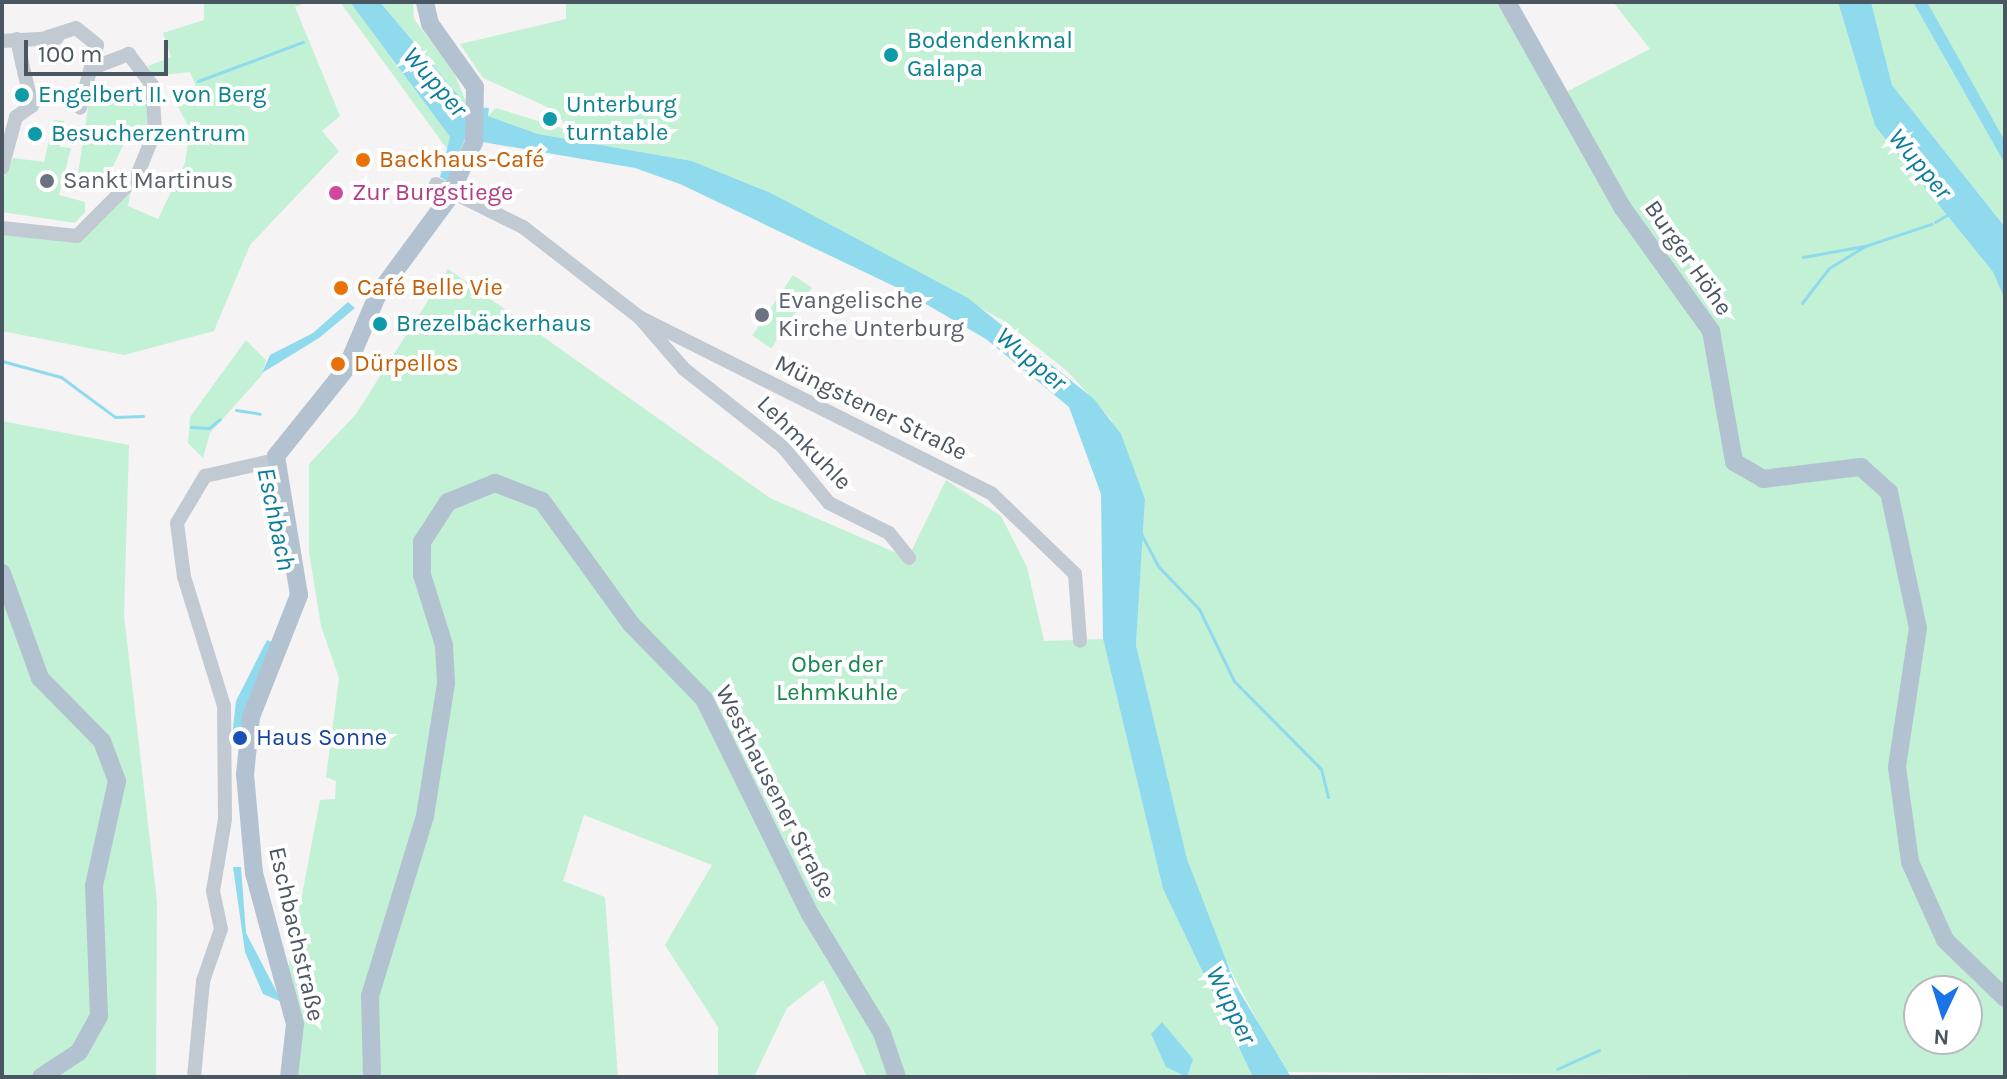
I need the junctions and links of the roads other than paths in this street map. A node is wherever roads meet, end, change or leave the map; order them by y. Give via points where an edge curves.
1 (425, 2) edge
2 (1507, 2) edge
3 (10, 40) edge
4 (95, 67) junction
5 (80, 108) dead end
6 (10, 116) edge
7 (2, 168) edge
8 (448, 187) junction
9 (2, 228) edge
10 (639, 317) junction
11 (267, 462) junction
12 (909, 558) dead end
13 (2, 573) edge
14 (1080, 641) dead end
15 (2005, 998) edge
16 (897, 1075) edge
17 (41, 1077) edge
18 (194, 1077) edge
19 (289, 1077) edge
20 (372, 1077) edge

1 - 8 main road via 430,24 469,76 479,108
2 - 15 main road, Burger Höhe via 1622,207 1711,331 1734,462 1763,479 1861,467 1889,492 1918,628 1899,742 1900,807 1917,886 1945,940
3 - 4 street via 53,38 66,28 88,32 97,45
3 - 6 street via 32,106
4 - 5 street
4 - 9 street via 129,54 152,85 155,131 141,168 77,236
6 - 7 street
8 - 10 street, Müngstener Straße via 523,227
8 - 11 main road via 378,294 346,369
10 - 12 street, Lehmkuhle via 684,369 783,447 829,503 889,533
10 - 14 street, Müngstener Straße via 992,494 1075,574
11 - 18 street via 195,483 177,523 184,577 224,706 226,803 213,891 221,929 203,981
11 - 19 main road, Eschbachstraße via 299,595 251,717 245,774 254,873 295,1024
13 - 17 main road via 40,678 102,741 117,781 94,886 99,1016 79,1052
16 - 20 main road, Westhausener Straße via 704,699 631,624 542,501 495,483 448,502 422,542 420,567 444,645 446,683 425,816 370,996

